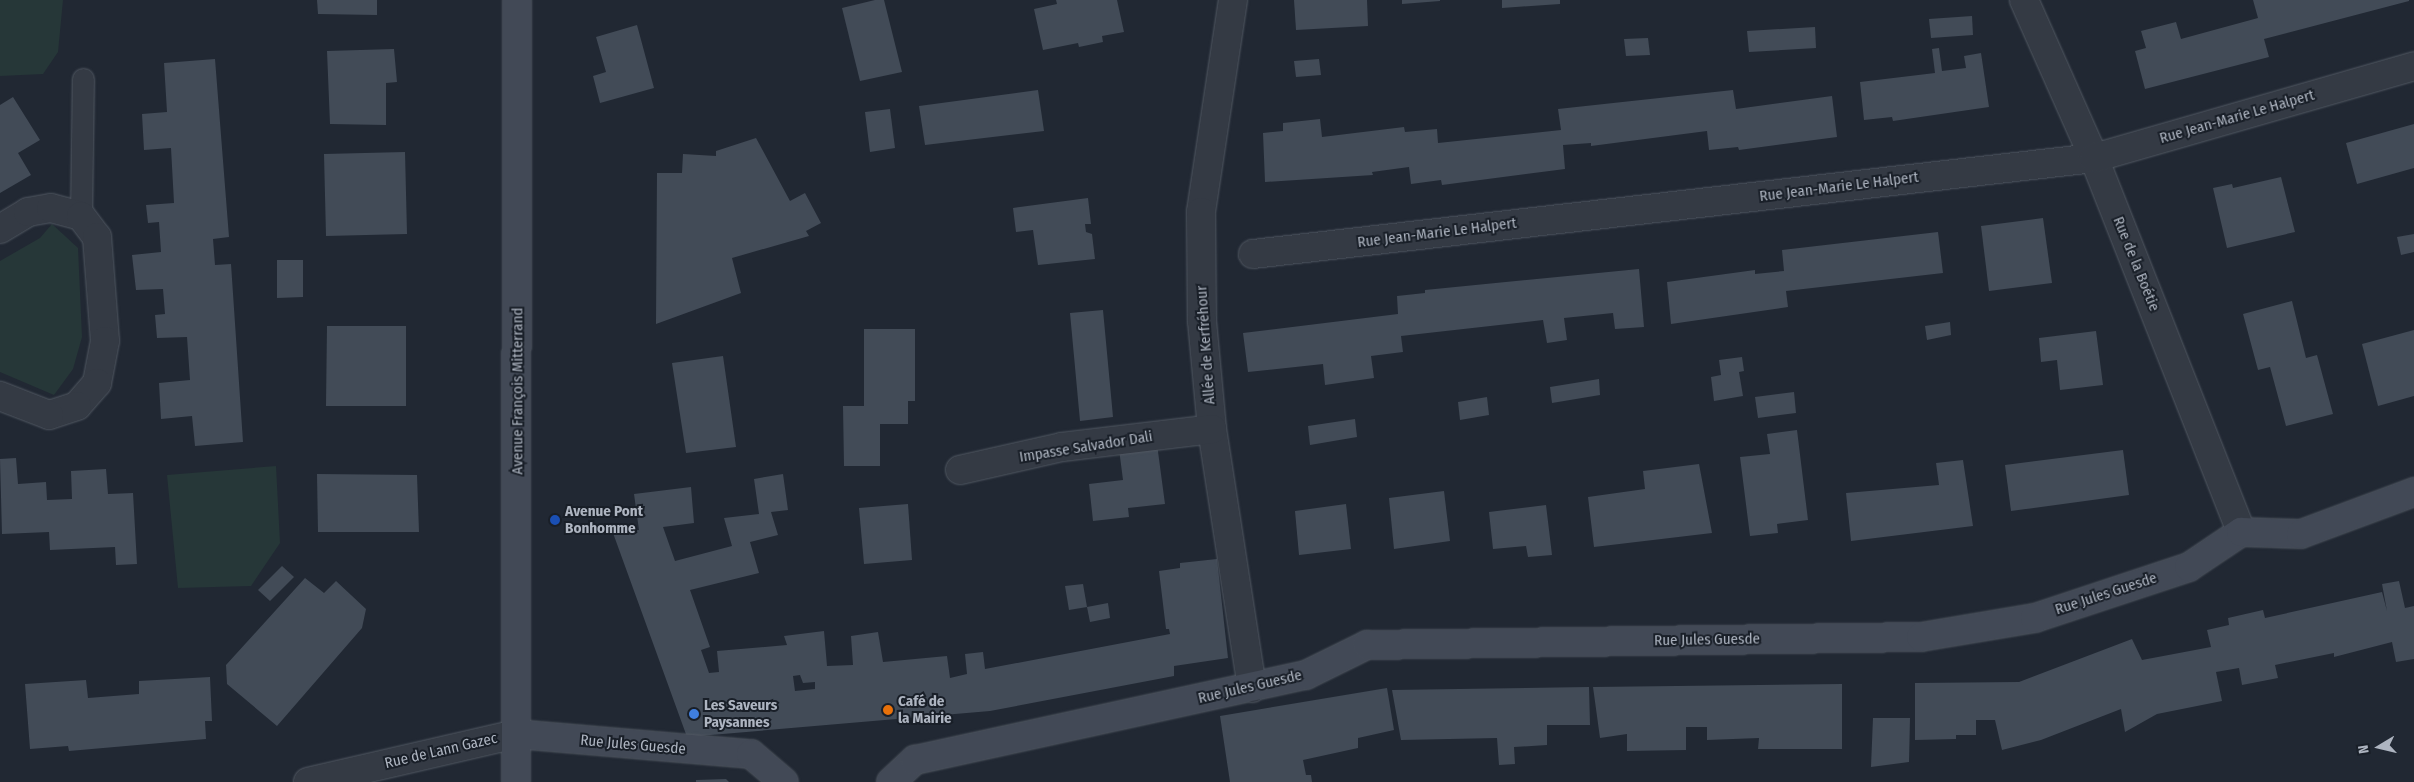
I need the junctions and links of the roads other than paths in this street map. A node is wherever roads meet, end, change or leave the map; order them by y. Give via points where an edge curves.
1 (517, 0) edge
2 (1233, 0) edge
3 (2024, 0) edge
4 (2414, 66) edge
5 (83, 78) dead end
6 (2094, 158) junction
7 (81, 216) junction
8 (0, 229) edge
9 (1254, 254) dead end
10 (0, 396) edge
11 (1212, 429) junction
12 (960, 470) dead end
13 (2414, 492) edge
14 (2242, 532) junction
15 (1252, 688) junction
16 (516, 734) junction
17 (308, 782) edge
18 (516, 782) edge
19 (784, 782) edge
20 (891, 782) edge

1 - 16 street, Avenue François Mitterrand
2 - 11 street, Allée de Kerfréhour via 1201,212 1202,321
3 - 6 street, Rue de la Boétie
4 - 6 street, Rue Jean-Marie Le Halpert
5 - 7 lane
6 - 9 street, Rue Jean-Marie Le Halpert
6 - 14 street, Rue de la Boétie
7 - 8 street via 51,208 28,212
7 - 10 street via 97,237 105,341 97,383 77,406 49,415
11 - 12 street, Impasse Salvador Dali via 1062,448
11 - 15 street, Allée de Kerfréhour
13 - 14 street via 2301,534
14 - 15 street, Rue Jules Guesde via 2188,567 2035,618 1921,637 1367,645 1306,675
15 - 20 street, Rue Jules Guesde via 986,742 914,760
16 - 17 street, Rue de Lann Gazec
16 - 18 street, Avenue François Mitterrand
16 - 19 street, Rue Jules Guesde via 751,754

